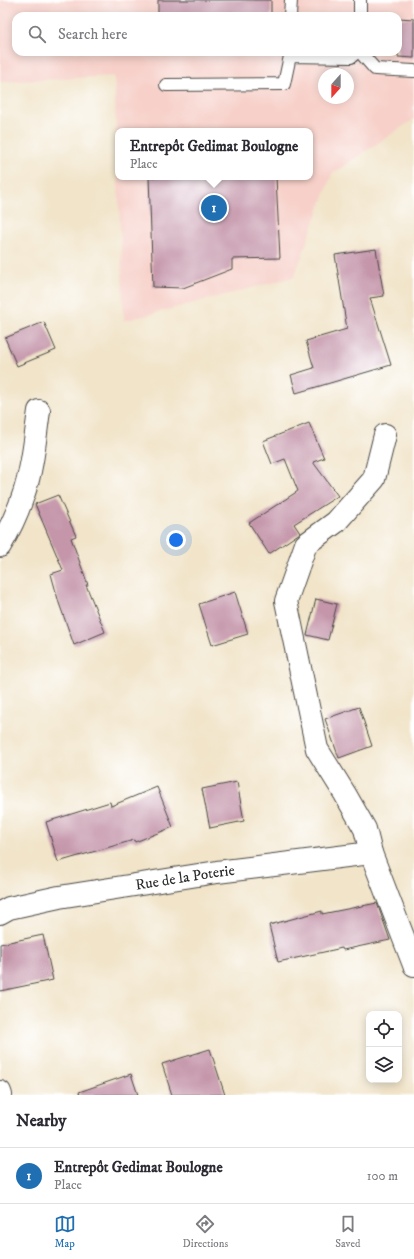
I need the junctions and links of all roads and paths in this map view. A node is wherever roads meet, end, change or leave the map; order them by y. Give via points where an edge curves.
1 (290, 0) edge
2 (360, 0) edge
3 (290, 12) edge
4 (360, 12) edge
5 (290, 56) edge
6 (331, 56) edge
7 (352, 56) edge
8 (362, 56) edge
9 (414, 71) edge
10 (166, 85) dead end
11 (39, 411) dead end
12 (385, 435) dead end
13 (0, 546) edge
14 (371, 853) junction
15 (0, 913) edge
16 (414, 965) edge

1 - 3 lane
2 - 4 lane
5 - 10 lane via 284,84
6 - 7 lane
8 - 9 lane via 374,69
11 - 13 street via 24,492 11,527
12 - 14 street via 374,479 336,522 306,544 286,601 317,750 365,829
14 - 15 street, Rue de la Poterie via 217,872 66,896 9,908
14 - 16 street

